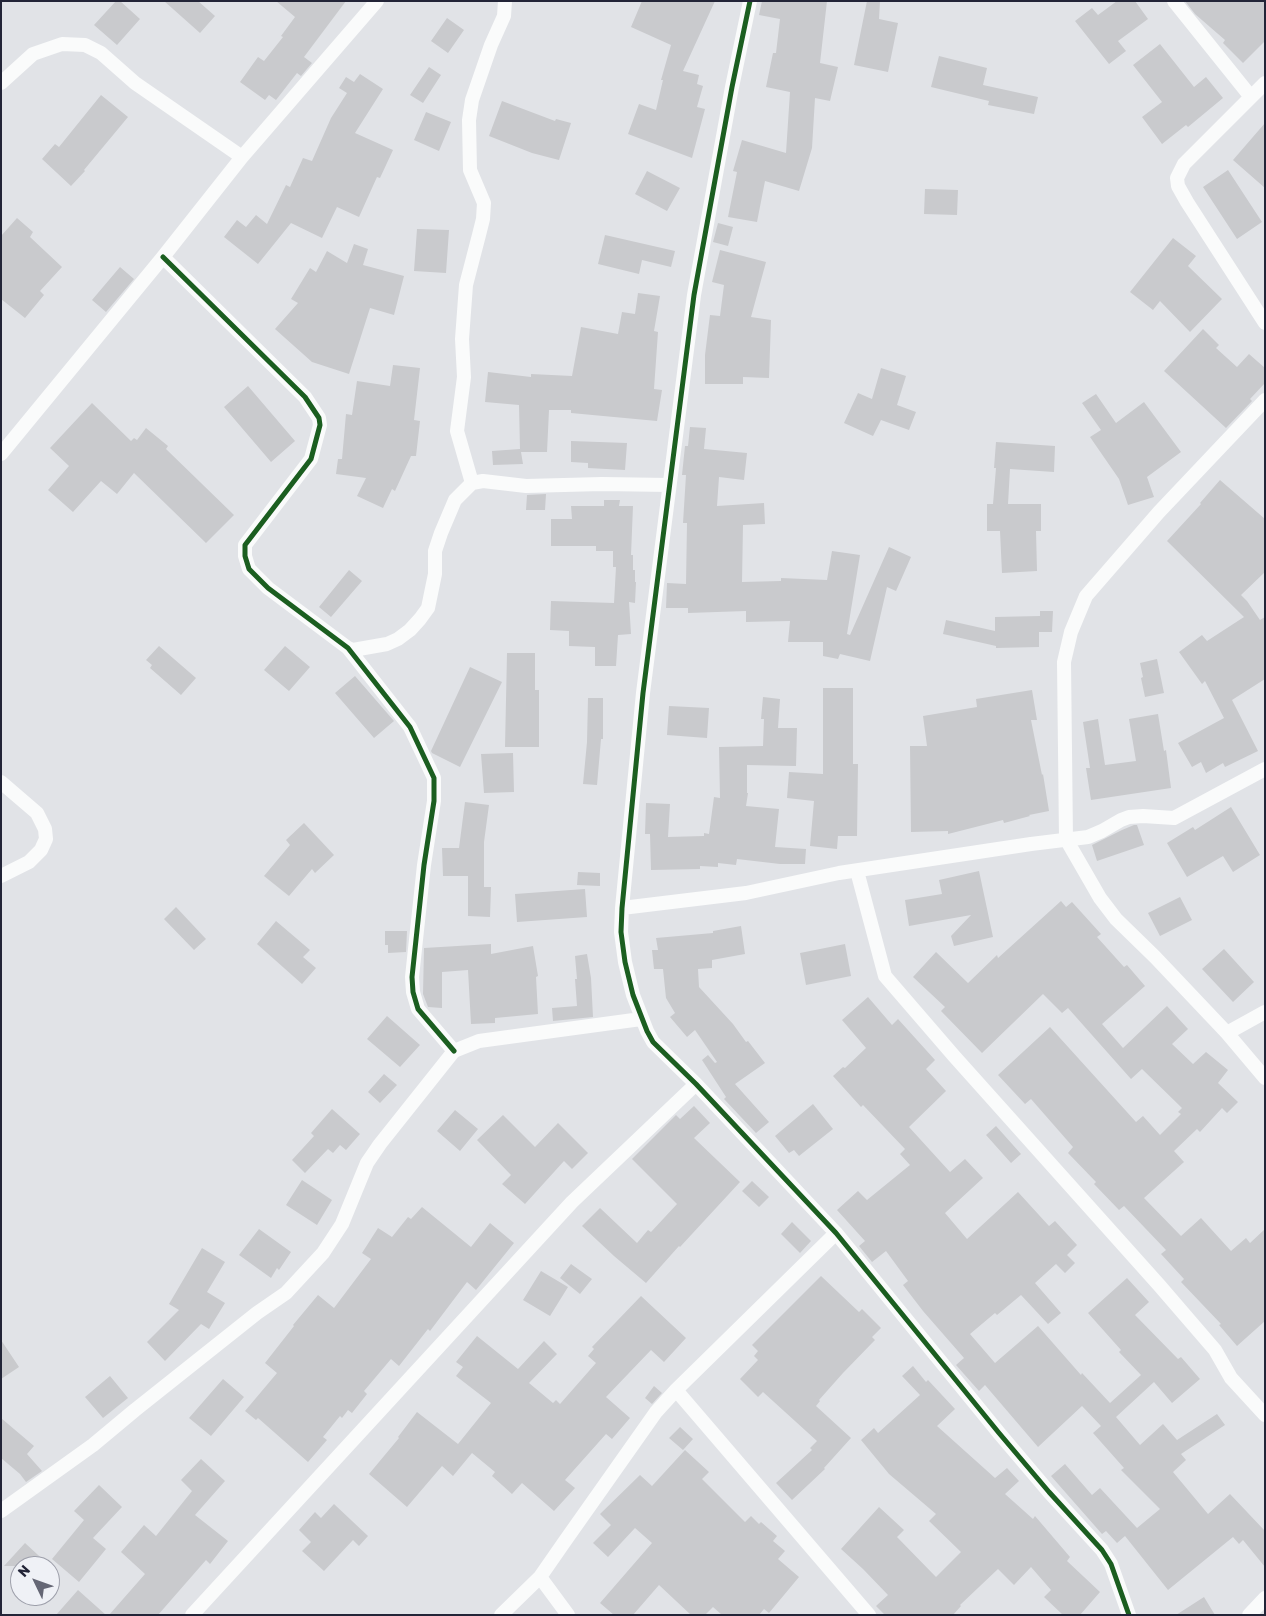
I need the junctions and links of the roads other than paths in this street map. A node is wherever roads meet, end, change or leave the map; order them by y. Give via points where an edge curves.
1 (377, 1) edge
2 (505, 1) edge
3 (750, 1) edge
4 (1174, 1) edge
5 (1265, 82) edge
6 (1, 83) edge
7 (1251, 97) junction
8 (242, 157) junction
9 (163, 258) junction
10 (1260, 305) edge
11 (1265, 323) edge
12 (1265, 400) edge
13 (1, 454) edge
14 (472, 483) junction
15 (669, 485) junction
16 (348, 648) junction
17 (1265, 769) edge
18 (1, 782) edge
19 (1066, 839) junction
20 (857, 871) junction
21 (1, 876) edge
22 (622, 908) junction
23 (1265, 1012) edge
24 (641, 1019) junction
25 (1227, 1033) junction
26 (454, 1051) junction
27 (1265, 1078) edge
28 (696, 1084) junction
29 (836, 1233) junction
30 (676, 1390) junction
31 (1265, 1415) edge
32 (1, 1511) edge
33 (540, 1577) junction
34 (1265, 1598) edge
35 (192, 1615) edge
36 (501, 1615) edge
37 (568, 1615) edge
38 (868, 1615) edge
39 (1129, 1615) edge
40 (1250, 1615) edge

1 - 8 street
2 - 14 street via 504,16 491,45 469,120 470,170 484,203 466,285 462,339 464,377 457,431
3 - 15 street via 694,294
4 - 7 street
5 - 7 street
6 - 8 street via 33,54 62,44 85,45 101,53 135,83
7 - 10 street via 1184,164 1177,178 1187,202
8 - 9 street
9 - 13 street
9 - 16 street via 305,398 316,413 320,425 311,459 246,545 245,556 249,569 268,588
10 - 11 street
12 - 19 street via 1159,512 1086,596 1071,632 1064,662
14 - 15 street
14 - 16 street via 454,500 441,533 435,552 435,574 428,608 420,619 410,630 387,644
15 - 22 street via 643,693
16 - 26 street via 410,727 434,778 413,992 418,1009
17 - 19 street via 1174,818 1130,817 1088,837
18 - 21 street via 37,813 46,839 42,850 29,862
19 - 20 street
19 - 25 street via 1116,919
20 - 22 street via 746,893
20 - 31 street via 885,976 1178,1307 1215,1350 1231,1378
22 - 24 street via 625,962
23 - 25 street
24 - 26 street via 479,1041
24 - 28 street via 653,1042
25 - 27 street
26 - 32 street via 380,1144 367,1164 342,1224 322,1254 286,1293 150,1397 93,1446
28 - 29 street
28 - 35 street via 572,1202
29 - 30 street
29 - 39 street via 999,1433 1102,1550 1111,1564
30 - 33 street via 656,1412
30 - 38 street
33 - 36 street
33 - 37 street
34 - 40 street

